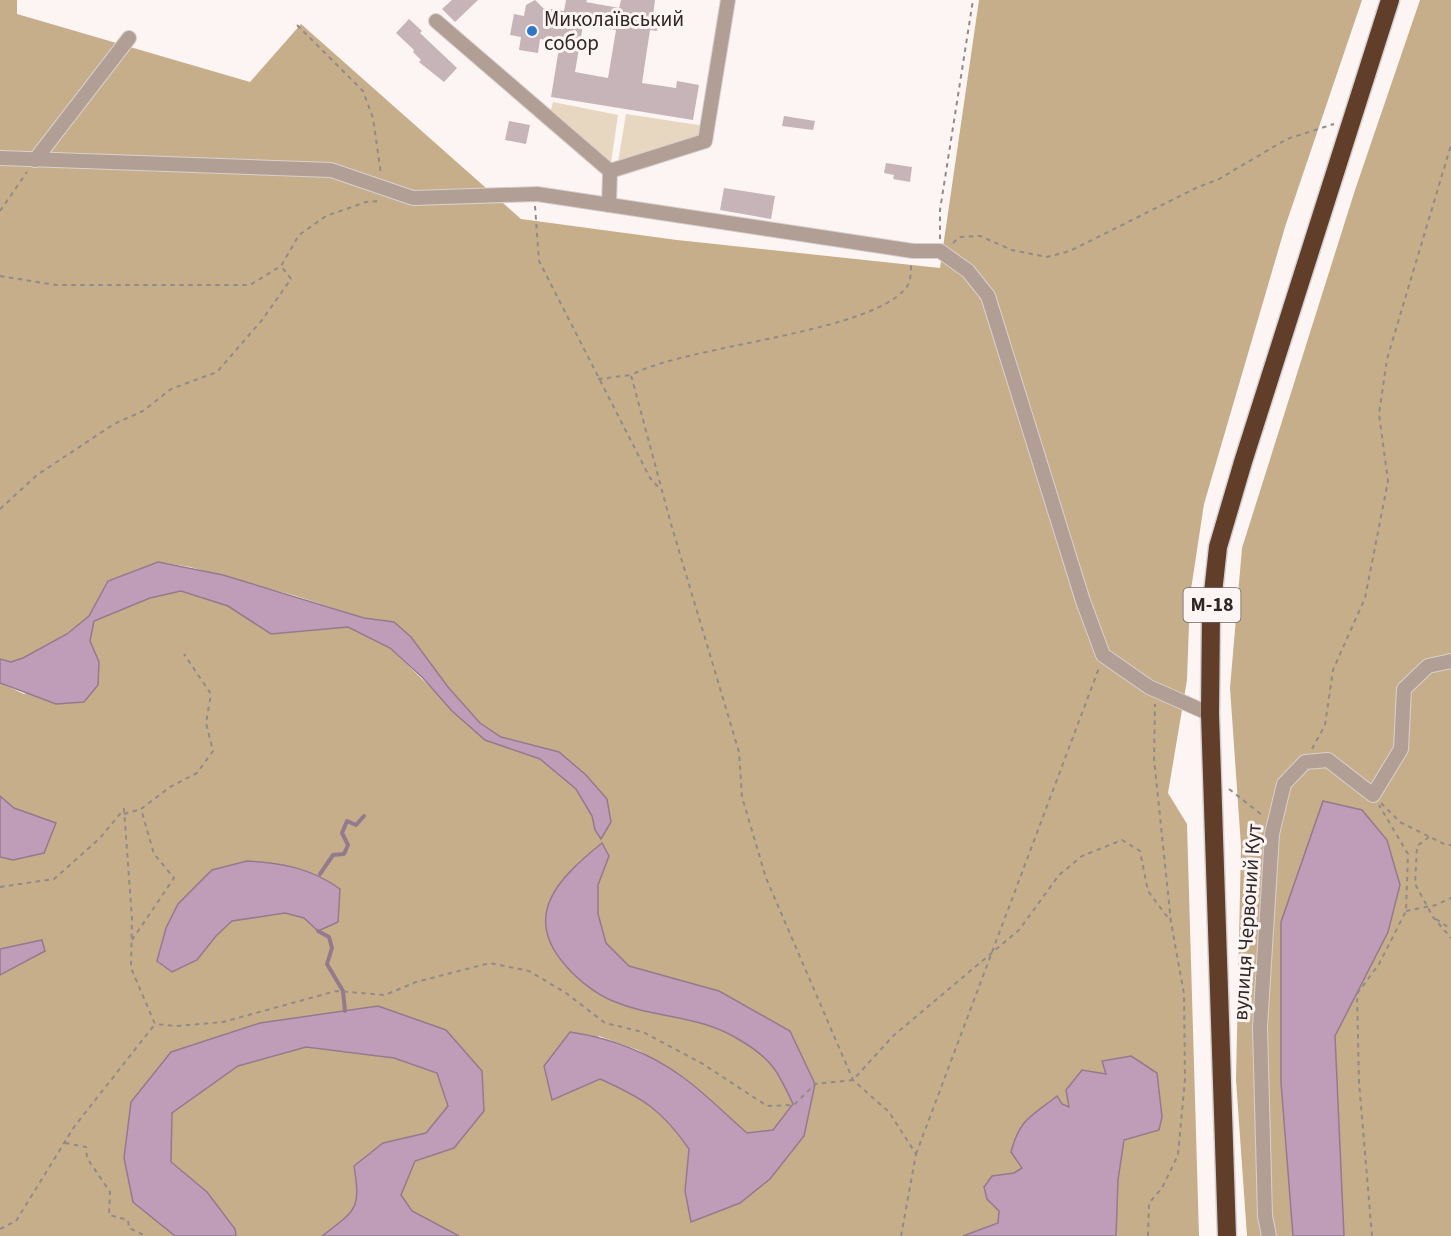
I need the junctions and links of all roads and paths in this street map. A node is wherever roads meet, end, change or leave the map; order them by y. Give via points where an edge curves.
1 (728, 0) edge
2 (973, 0) edge
3 (1390, 0) edge
4 (436, 21) dead end
5 (297, 25) dead end
6 (129, 38) dead end
7 (1351, 119) junction
8 (1451, 145) edge
9 (0, 159) edge
10 (35, 160) junction
11 (610, 171) junction
12 (386, 194) junction
13 (534, 194) junction
14 (609, 205) junction
15 (0, 211) edge
16 (913, 251) junction
17 (940, 251) junction
18 (281, 266) junction
19 (0, 276) edge
20 (631, 375) junction
21 (598, 379) junction
22 (662, 491) junction
23 (0, 509) edge
24 (184, 654) dead end
25 (1103, 655) junction
26 (1451, 661) edge
27 (1155, 689) junction
28 (1210, 714) junction
29 (1305, 762) junction
30 (1224, 786) dead end
31 (1373, 795) junction
32 (141, 809) junction
33 (124, 814) junction
34 (1274, 825) junction
35 (1429, 837) junction
36 (1451, 845) edge
37 (0, 887) edge
38 (1451, 898) edge
39 (1427, 907) junction
40 (1406, 911) junction
41 (1432, 917) junction
42 (1171, 922) junction
43 (1451, 929) edge
44 (1451, 938) edge
45 (132, 940) junction
46 (994, 949) junction
47 (155, 1024) junction
48 (853, 1080) junction
49 (64, 1143) junction
50 (916, 1154) junction
51 (0, 1229) edge
52 (146, 1236) edge
53 (901, 1236) edge
54 (1148, 1236) edge
55 (1227, 1236) edge
56 (1269, 1236) edge
57 (1372, 1236) edge

1 - 11 lane via 705,141
2 - 17 path via 940,210
3 - 7 highway, М-18
4 - 11 lane
5 - 12 path via 363,91 374,118
6 - 10 lane
7 - 17 path via 1287,139 1219,179 1070,251 1047,257 1012,250 980,236 960,237
7 - 28 highway, М-18 via 1218,547 1211,611
8 - 29 path via 1387,359 1379,414 1388,482 1365,598 1333,670 1325,725
9 - 10 lane
10 - 12 lane via 331,170
10 - 15 path
11 - 14 lane
12 - 13 lane via 413,198
12 - 18 path via 326,216 299,235
13 - 14 lane
13 - 21 path via 539,261
14 - 16 lane
16 - 17 lane
16 - 20 path via 909,284 857,318 675,359
17 - 25 lane via 968,271 988,296
18 - 19 path via 250,285 224,286 56,285
18 - 23 path via 291,279 217,372 171,389 143,411 114,424 37,475
20 - 21 path
20 - 22 path
21 - 22 path via 650,478
22 - 48 path via 739,752 742,797 766,878
24 - 32 path via 211,694 206,723 213,751 196,773
25 - 27 lane
25 - 46 path
26 - 31 lane via 1428,666 1404,689 1401,749
27 - 28 lane
27 - 42 path via 1155,759
28 - 55 highway, М-18
29 - 31 lane via 1328,760
29 - 34 lane, вулиця Червоний Кут via 1284,784
30 - 34 path
31 - 35 path via 1400,822
31 - 40 path via 1408,854
32 - 33 path
32 - 45 path via 154,854 174,878
33 - 37 path via 124,809 100,838 54,879
33 - 45 path
34 - 56 lane, вулиця Червоний Кут via 1260,1027 1265,1216
35 - 36 path
35 - 39 path via 1417,846 1415,884
38 - 39 path
39 - 40 path
39 - 41 path
40 - 57 path via 1357,994 1359,1082
41 - 43 path
41 - 44 path
42 - 46 path via 1148,891 1140,851 1122,840 1082,856 1059,875 1019,930
42 - 54 path via 1184,994 1185,1079 1178,1155 1162,1188 1149,1203
45 - 47 path via 131,968
46 - 48 path via 893,1036
46 - 50 path
47 - 48 path via 223,1022 336,991 385,994 490,963 529,971 605,1023 644,1032 719,1073 767,1106 794,1105 814,1084
47 - 49 path
48 - 50 path via 889,1112
49 - 51 path via 16,1221
49 - 52 path via 86,1147 87,1158 110,1192 110,1215 128,1220 129,1228
50 - 53 path

